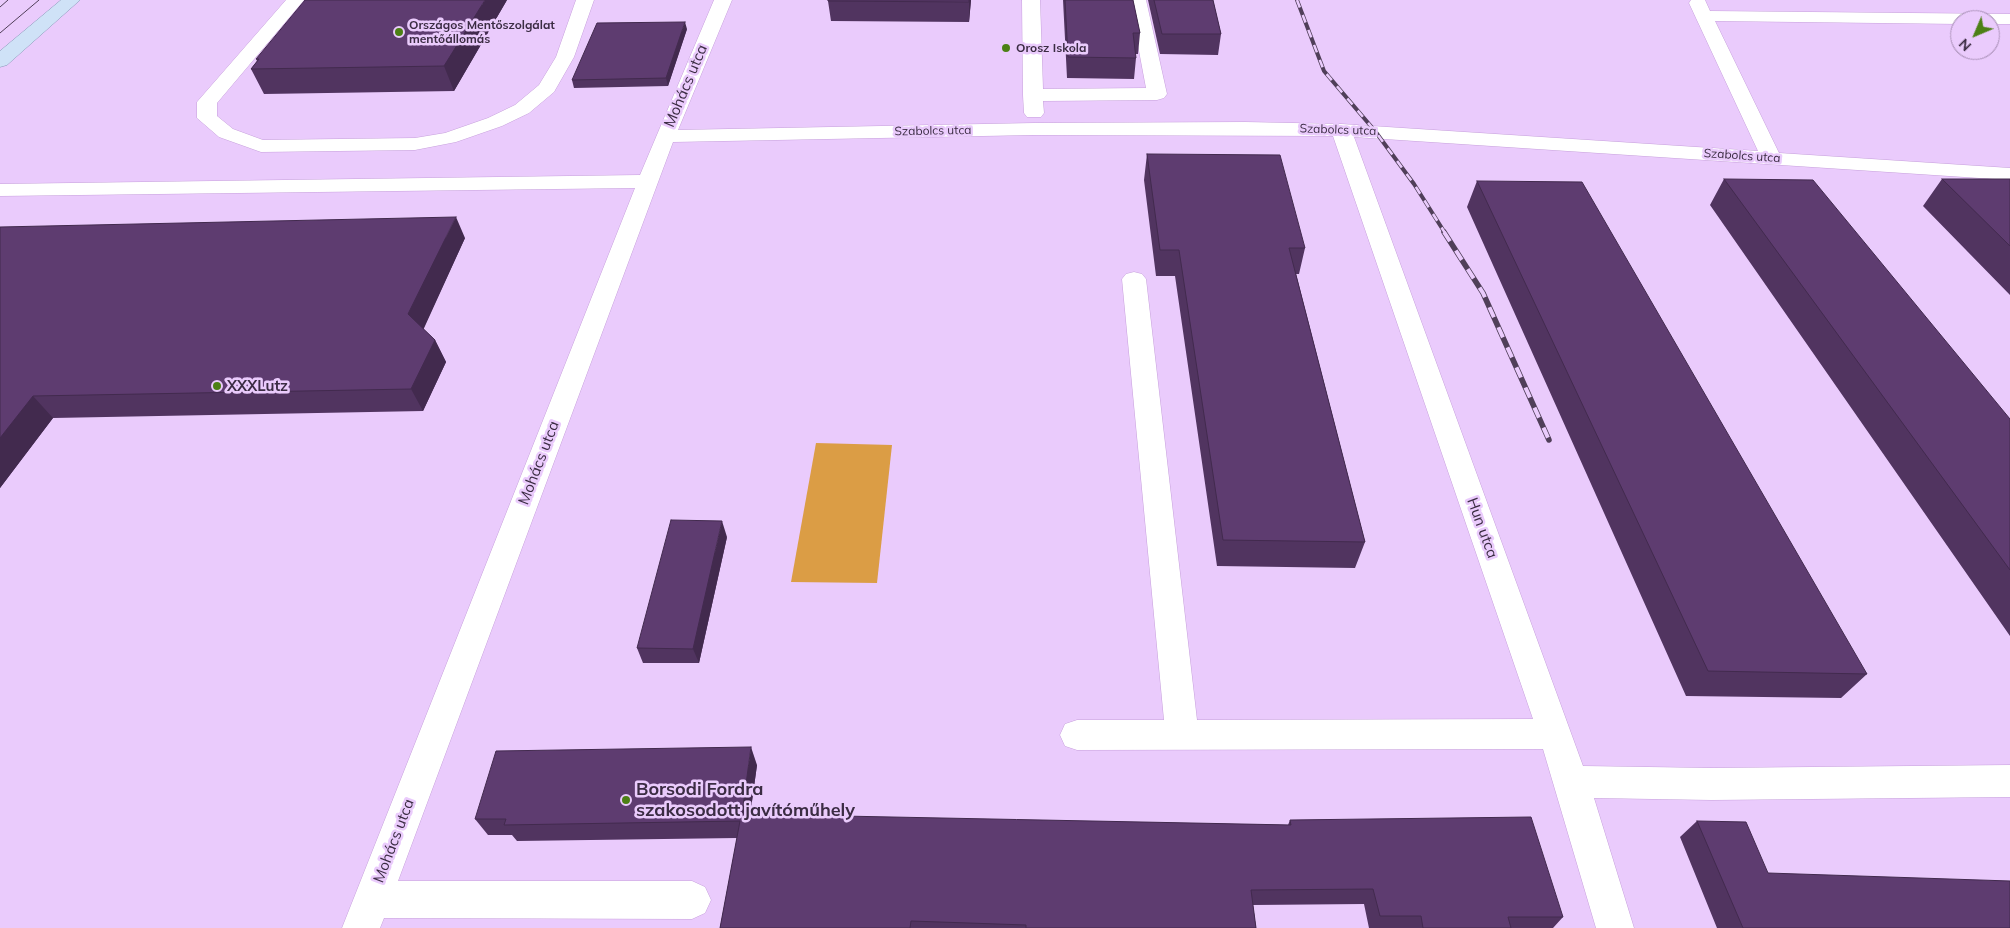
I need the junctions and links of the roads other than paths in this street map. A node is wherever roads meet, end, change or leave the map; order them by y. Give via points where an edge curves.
1 (71, 0) edge
2 (295, 0) edge
3 (585, 0) edge
4 (723, 0) edge
5 (1031, 0) edge
6 (1139, 3) dead end
7 (1700, 8) edge
8 (2010, 19) edge
9 (0, 61) edge
10 (1033, 95) junction
11 (1034, 130) junction
12 (1341, 130) junction
13 (665, 136) junction
14 (1771, 158) junction
15 (2010, 174) edge
16 (647, 182) junction
17 (47, 184) dead end
18 (0, 186) edge
19 (0, 190) edge
20 (1134, 279) dead end
21 (1555, 734) junction
22 (1077, 735) dead end
23 (1182, 735) junction
24 (2010, 781) edge
25 (1572, 782) junction
26 (692, 900) dead end
27 (366, 913) edge
28 (1615, 928) edge

1 - 9 main road
2 - 3 street via 207,102 207,118 226,134 261,146 415,144 449,138 495,122 522,109 547,88 574,56
4 - 13 street, Mohács utca via 689,54
5 - 10 street
6 - 10 street via 1157,94
7 - 8 street
7 - 14 street
10 - 11 street
11 - 12 street, Szabolcs utca
11 - 13 street, Szabolcs utca
12 - 14 street, Szabolcs utca
12 - 21 street, Hun utca
13 - 16 street, Mohács utca
14 - 15 street, Szabolcs utca
16 - 19 street
16 - 27 street, Mohács utca
17 - 18 street
20 - 23 street
21 - 23 street
21 - 25 street, Hun utca
22 - 23 street
24 - 25 street
25 - 28 street, Hun utca
26 - 27 street

